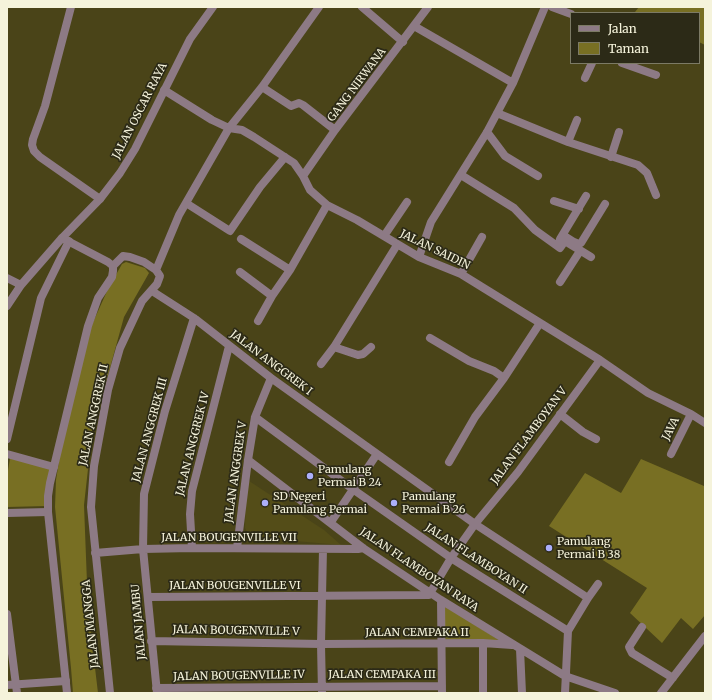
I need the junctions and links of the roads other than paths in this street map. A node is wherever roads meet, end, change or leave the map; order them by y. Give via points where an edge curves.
1 (71, 7) edge
2 (213, 7) edge
3 (318, 7) edge
4 (362, 7) edge
5 (428, 7) edge
6 (545, 7) edge
7 (552, 7) edge
8 (570, 14) edge
9 (414, 26) junction
10 (403, 42) junction
11 (592, 64) edge
12 (625, 64) edge
13 (656, 75) dead end
14 (585, 78) dead end
15 (513, 83) junction
16 (262, 87) junction
17 (164, 90) junction
18 (497, 113) junction
19 (577, 120) dead end
20 (229, 128) junction
21 (335, 130) junction
22 (487, 132) junction
23 (619, 132) dead end
24 (568, 142) junction
25 (285, 157) junction
26 (611, 157) junction
27 (461, 174) junction
28 (303, 176) junction
29 (538, 176) dead end
30 (656, 195) dead end
31 (586, 196) dead end
32 (100, 198) junction
33 (554, 201) dead end
34 (407, 202) dead end
35 (186, 203) junction
36 (605, 204) dead end
37 (327, 205) junction
38 (579, 209) junction
39 (563, 235) junction
40 (384, 236) junction
41 (482, 237) dead end
42 (241, 239) dead end
43 (66, 240) junction
44 (554, 244) junction
45 (397, 245) junction
46 (580, 250) junction
47 (419, 257) junction
48 (591, 257) dead end
49 (112, 266) junction
50 (156, 270) junction
51 (290, 270) junction
52 (240, 272) dead end
53 (461, 274) junction
54 (7, 278) edge
55 (560, 282) dead end
56 (21, 285) junction
57 (152, 291) junction
58 (272, 296) junction
59 (7, 306) edge
60 (194, 318) junction
61 (258, 322) dead end
62 (540, 323) junction
63 (430, 338) dead end
64 (229, 346) junction
65 (334, 347) junction
66 (370, 347) dead end
67 (600, 360) junction
68 (321, 364) dead end
69 (271, 378) junction
70 (504, 378) junction
71 (560, 414) junction
72 (691, 414) junction
73 (256, 417) junction
74 (705, 423) edge
75 (7, 439) edge
76 (596, 439) dead end
77 (7, 454) edge
78 (377, 454) junction
79 (671, 454) dead end
80 (248, 460) junction
81 (449, 462) dead end
82 (54, 467) junction
83 (354, 490) junction
84 (48, 512) junction
85 (7, 513) edge
86 (331, 522) junction
87 (475, 524) junction
88 (192, 548) junction
89 (237, 548) junction
90 (363, 548) junction
91 (143, 549) junction
92 (323, 549) junction
93 (95, 553) junction
94 (451, 558) junction
95 (598, 584) dead end
96 (431, 593) junction
97 (321, 596) junction
98 (148, 597) junction
99 (588, 598) junction
100 (441, 600) junction
101 (7, 614) edge
102 (642, 627) dead end
103 (568, 631) junction
104 (705, 636) edge
105 (151, 641) junction
106 (483, 643) junction
107 (321, 644) junction
108 (443, 644) junction
109 (516, 647) junction
110 (565, 676) junction
111 (673, 678) junction
112 (66, 681) junction
113 (7, 685) edge
114 (16, 689) edge
115 (322, 689) edge
116 (442, 689) edge
117 (156, 690) edge
118 (67, 693) edge
119 (110, 693) edge
120 (483, 693) edge
121 (522, 693) edge
122 (565, 693) edge
123 (615, 693) edge
124 (661, 693) edge

1 - 32 street via 32,145 40,157
2 - 17 street, JALAN OSCAR RAYA via 190,38
3 - 16 street
4 - 10 street
5 - 9 street, GANG NIRWANA
6 - 15 street
7 - 8 street
9 - 10 street, GANG NIRWANA
9 - 15 street
10 - 21 street, GANG NIRWANA
11 - 14 street
12 - 13 street
15 - 18 street
16 - 20 street
16 - 21 street via 291,106 298,103 303,105
17 - 20 street, JALAN SAIDIN
17 - 32 street, JALAN OSCAR RAYA via 130,156
18 - 22 street
18 - 24 street
19 - 24 street
20 - 25 street, JALAN SAIDIN via 242,130
20 - 35 street
21 - 28 street, GANG NIRWANA
22 - 27 street
22 - 29 street via 505,156
23 - 26 street
24 - 26 street
25 - 28 street, JALAN SAIDIN
25 - 35 street via 260,187 230,231
26 - 30 street via 642,168 650,179
27 - 44 street via 514,208 535,230
27 - 47 street via 431,222
28 - 37 street, JALAN SAIDIN via 310,190
31 - 38 street
32 - 43 street, JALAN OSCAR RAYA
33 - 38 street
34 - 40 street
35 - 50 street
36 - 39 street via 582,243 578,244
37 - 40 street, JALAN SAIDIN
37 - 51 street
38 - 39 street
39 - 44 street via 558,244
40 - 45 street, JALAN SAIDIN
41 - 53 street
42 - 51 street
43 - 49 street
43 - 56 street
43 - 75 street via 41,298
44 - 46 street via 560,249 565,242
45 - 47 street, JALAN SAIDIN
45 - 65 street
46 - 48 street
46 - 55 street
47 - 53 street, JALAN SAIDIN
49 - 50 street via 123,256 144,262
49 - 82 street via 112,277 98,298 88,326
50 - 57 street, JALAN ANGGREK II via 160,278
51 - 58 street
52 - 58 street
53 - 62 street, JALAN SAIDIN
54 - 56 street
56 - 59 street
57 - 60 street, JALAN ANGGREK I
57 - 93 street, JALAN ANGGREK II via 142,301 120,348 108,390 92,482 91,507
58 - 61 street
60 - 64 street, JALAN ANGGREK I
60 - 91 street, JALAN ANGGREK III via 165,411 144,494
62 - 67 street, JALAN SAIDIN
62 - 70 street
63 - 70 street
64 - 69 street, JALAN ANGGREK I
64 - 88 street, JALAN ANGGREK IV via 192,491
65 - 66 street via 361,355
65 - 68 street
67 - 71 street, JALAN FLAMBOYAN V
67 - 72 street, JALAN SAIDIN via 648,393
69 - 73 street, JALAN ANGGREK V
69 - 78 street, JALAN ANGGREK I
70 - 81 street via 475,417
71 - 76 street
71 - 87 street, JALAN FLAMBOYAN V via 518,472
72 - 74 street, JALAN SAIDIN
72 - 79 street, JAVA
73 - 80 street, JALAN ANGGREK V
73 - 83 street, JALAN FLAMBOYAN II
77 - 82 street
78 - 83 street
78 - 87 street, JALAN ANGGREK I
80 - 86 street, JALAN FLAMBOYAN RAYA
80 - 89 street, JALAN ANGGREK V
82 - 84 street via 48,496
83 - 86 street
83 - 94 street, JALAN FLAMBOYAN II
84 - 85 street
84 - 112 street
86 - 90 street, JALAN FLAMBOYAN RAYA
87 - 94 street, JALAN FLAMBOYAN V
87 - 99 street
88 - 89 street, JALAN BOUGENVILLE VII
88 - 91 street, JALAN BOUGENVILLE VII
89 - 92 street, JALAN BOUGENVILLE VII
90 - 92 street, JALAN BOUGENVILLE VII
90 - 96 street, JALAN FLAMBOYAN RAYA
91 - 93 street, JALAN BOUGENVILLE VII
91 - 98 street, JALAN JAMBU
92 - 97 street
93 - 119 street, JALAN MANGGA
94 - 96 street, JALAN FLAMBOYAN V
94 - 103 street, JALAN FLAMBOYAN II
95 - 99 street
96 - 97 street, JALAN BOUGENVILLE VI via 427,596
96 - 100 street, JALAN FLAMBOYAN RAYA
97 - 98 street, JALAN BOUGENVILLE VI
97 - 107 street
98 - 105 street, JALAN JAMBU
99 - 103 street
100 - 108 street
100 - 109 street, JALAN FLAMBOYAN RAYA
101 - 114 street
102 - 111 street via 630,644 632,653
103 - 110 street
104 - 111 street
105 - 107 street, JALAN BOUGENVILLE V
105 - 117 street, JALAN JAMBU
106 - 108 street, JALAN CEMPAKA II
106 - 109 street, JALAN CEMPAKA II
106 - 120 street
107 - 108 street, JALAN CEMPAKA II
107 - 115 street
108 - 116 street
109 - 110 street, JALAN FLAMBOYAN RAYA
109 - 121 street
110 - 122 street
110 - 123 street, JALAN FLAMBOYAN RAYA
111 - 124 street
112 - 114 street
112 - 118 street
113 - 114 street
115 - 116 street, JALAN CEMPAKA III
115 - 117 street, JALAN BOUGENVILLE IV

